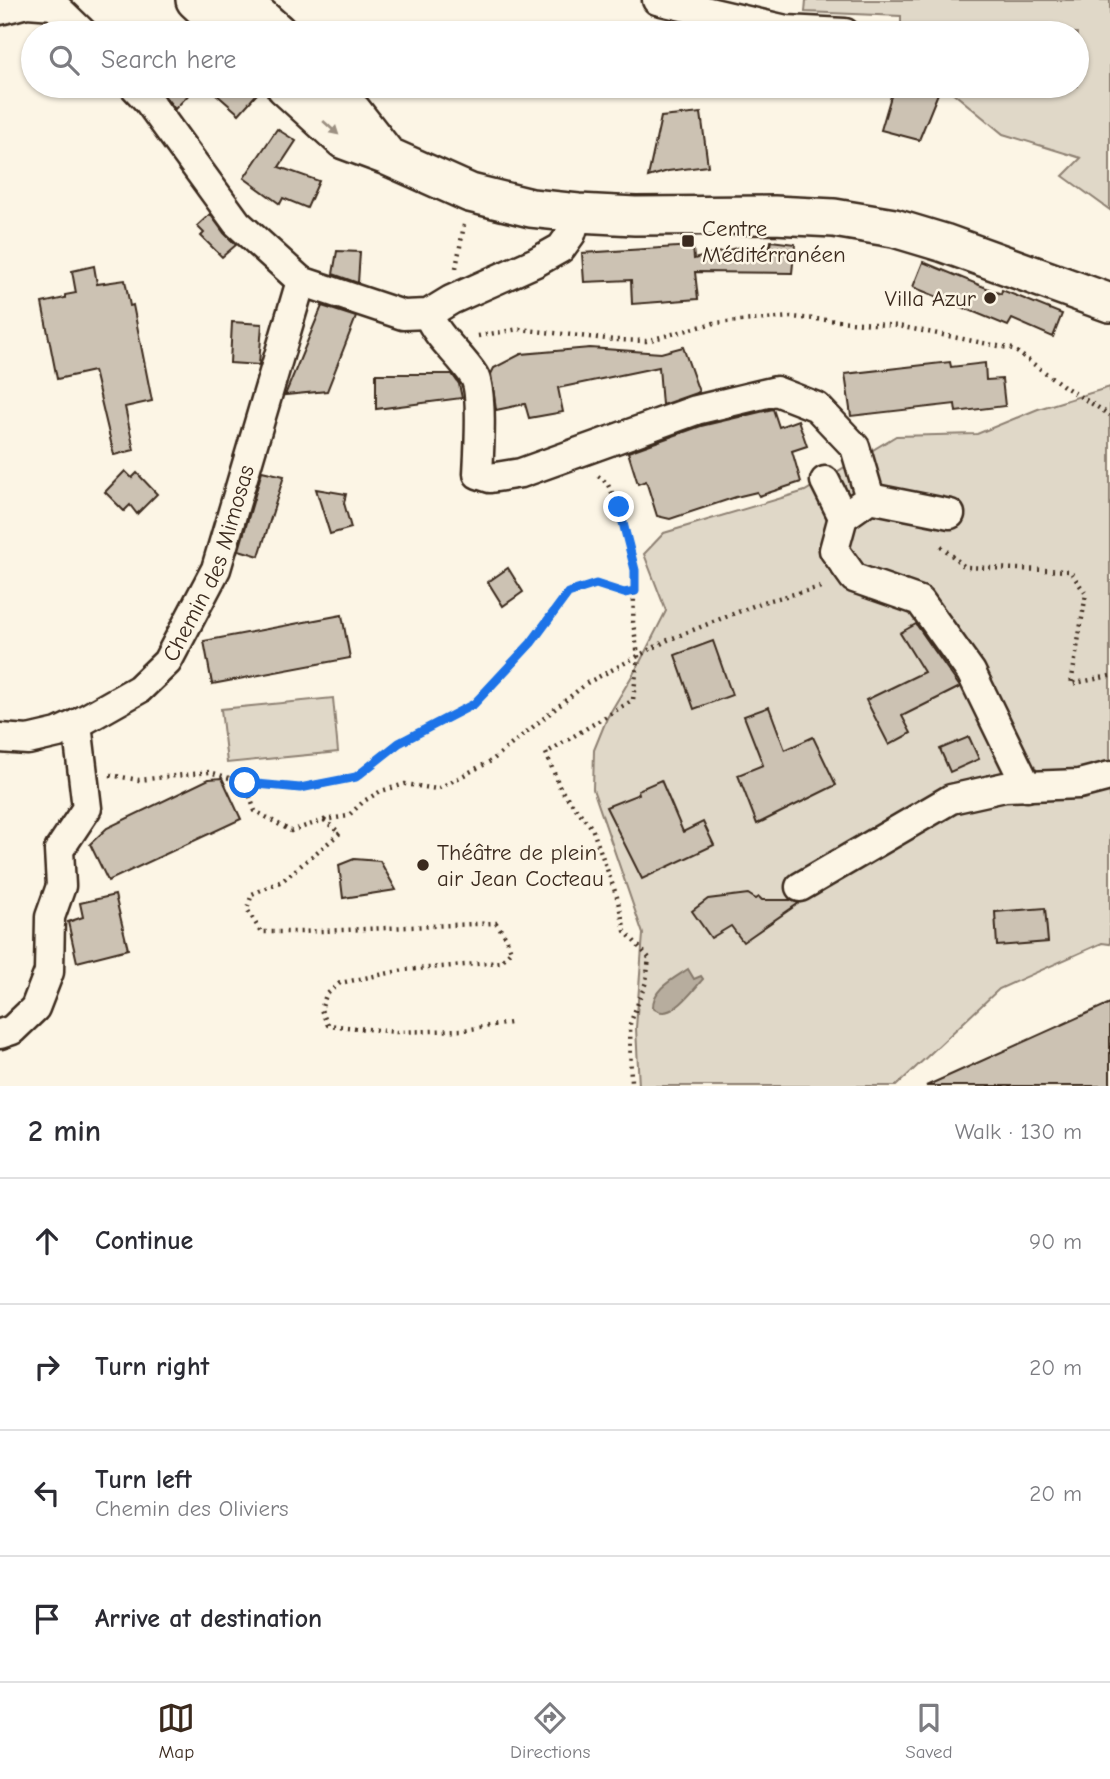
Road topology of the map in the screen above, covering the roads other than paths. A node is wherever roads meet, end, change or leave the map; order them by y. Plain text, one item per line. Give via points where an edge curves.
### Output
1 (195, 0) edge
2 (242, 0) edge
3 (657, 0) edge
4 (694, 5) edge
5 (0, 10) edge
6 (71, 21) edge
7 (217, 21) edge
8 (265, 21) edge
9 (753, 21) edge
10 (145, 98) edge
11 (298, 98) edge
12 (340, 98) edge
13 (387, 156) junction
14 (578, 213) junction
15 (301, 281) junction
16 (1110, 303) edge
17 (439, 307) junction
18 (825, 481) dead end
19 (870, 498) junction
20 (950, 514) dead end
21 (843, 517) junction
22 (77, 724) junction
23 (0, 738) edge
24 (1110, 776) edge
25 (1027, 787) junction
26 (800, 887) dead end
27 (0, 1034) edge

1 - 7 main road
2 - 8 main road
3 - 4 street
4 - 9 street
5 - 6 street via 27,3 54,5
10 - 15 street via 237,223
11 -> 13 main road via 344,140
12 - 13 main road
13 - 14 main road via 470,193 531,208
14 - 16 main road via 798,216 882,226 944,243
14 - 17 street via 561,248
15 - 17 street via 403,314
15 - 22 street, Chemin des Mimosas via 216,569 167,662 139,689
17 - 19 street via 433,328 476,378 478,474 490,478 521,473 696,411 776,391 817,407 855,447
18 - 21 street
19 - 20 street
19 - 21 street
21 - 25 street via 834,550 854,578 920,601 971,672
22 - 23 street, Chemin des Mimosas via 28,740
22 - 27 street via 87,808 59,850 61,886 50,917 49,972 35,1008 12,1030
24 - 25 street via 1079,784
25 - 26 street via 1004,787 951,799

